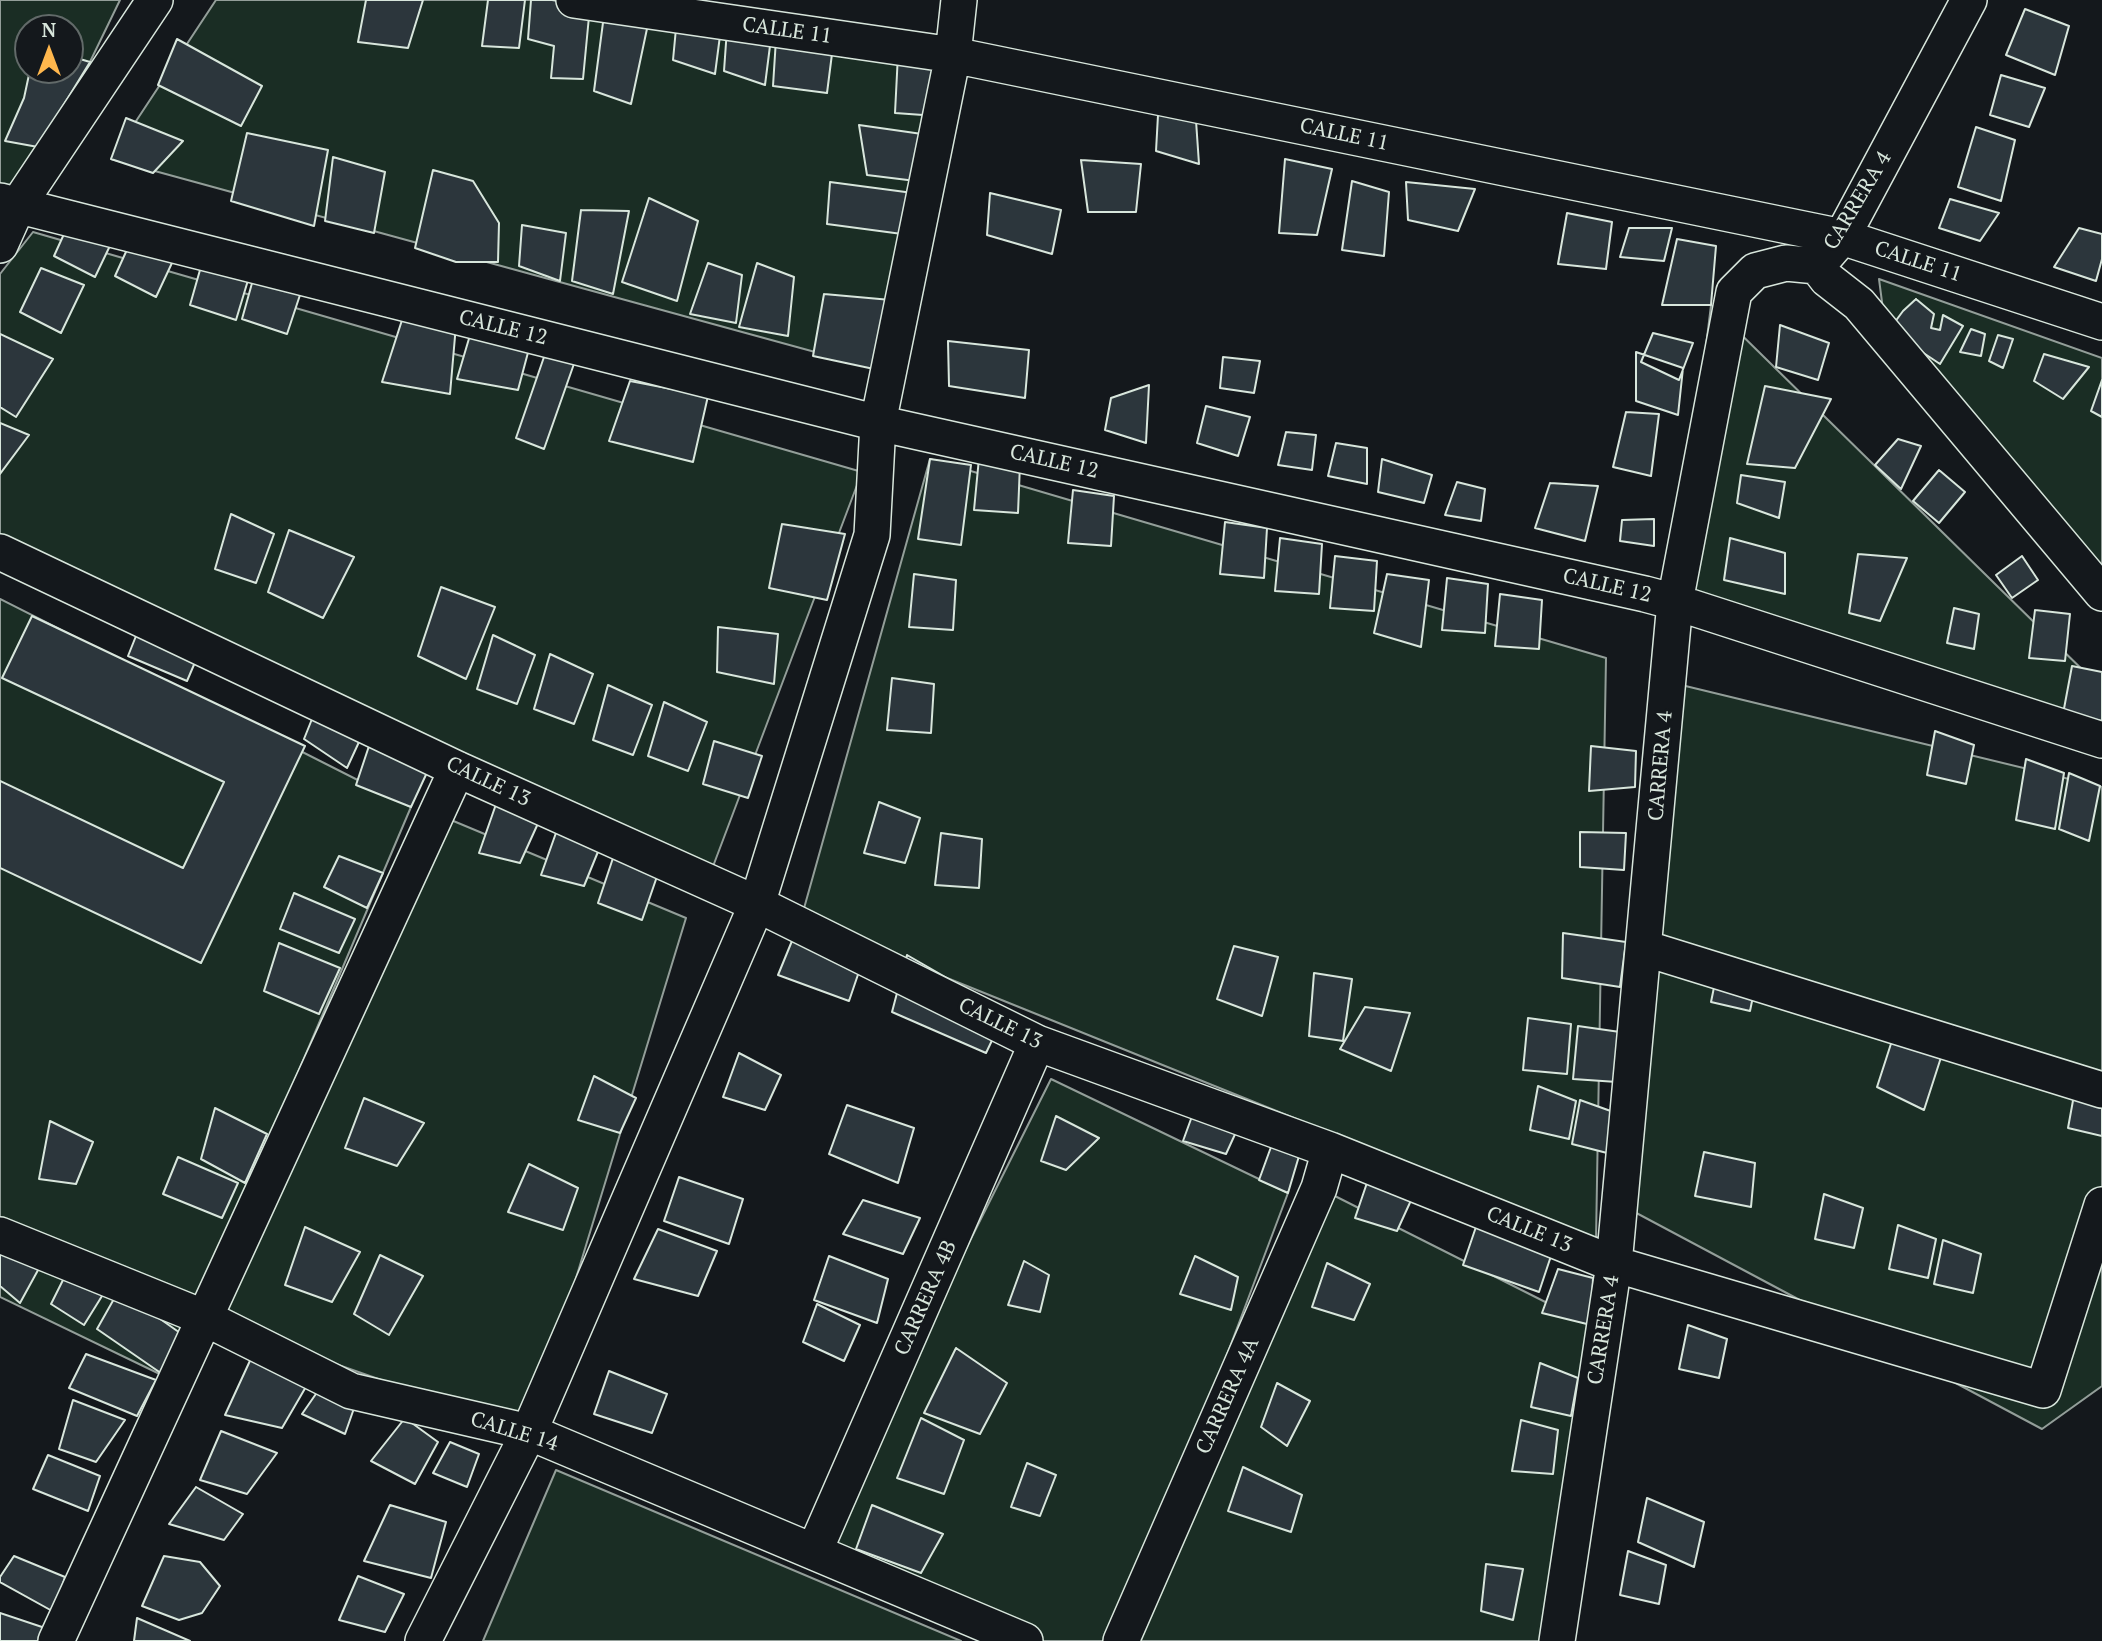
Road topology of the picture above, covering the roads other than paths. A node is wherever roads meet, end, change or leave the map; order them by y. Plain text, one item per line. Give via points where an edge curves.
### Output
1 (155, 0) edge
2 (574, 0) edge
3 (959, 0) edge
4 (1969, 0) edge
5 (953, 55) junction
6 (9, 203) edge
7 (1842, 237) junction
8 (0, 245) edge
9 (1817, 266) junction
10 (2102, 322) edge
11 (878, 423) junction
12 (0, 552) edge
13 (2102, 593) edge
14 (1675, 601) junction
15 (2102, 740) edge
16 (457, 769) junction
17 (757, 904) junction
18 (1644, 948) junction
19 (1037, 1043) junction
20 (2102, 1090) edge
21 (1330, 1150) junction
22 (2102, 1205) edge
23 (0, 1235) edge
24 (1614, 1264) junction
25 (205, 1318) junction
26 (529, 1432) junction
27 (814, 1552) junction
28 (56, 1641) edge
29 (423, 1641) edge
30 (1026, 1641) edge
31 (1121, 1641) edge
32 (1557, 1641) edge

1 - 6 street
2 - 5 street, CALLE 11
3 - 5 street
4 - 7 street, CARRERA 4
5 - 7 street, CALLE 11
5 - 11 street
6 - 8 street
6 - 11 street, CALLE 12
7 - 9 street, CARRERA 4
7 - 10 street, CALLE 11
9 - 13 street via 1859,304
9 - 14 street, CARRERA 4 via 1786,262 1755,271 1734,292
11 - 14 street, CALLE 12
11 - 17 street via 872,535
12 - 16 street, CALLE 13
14 - 15 street, CALLE 12
14 - 18 street, CARRERA 4
16 - 17 street, CALLE 13
16 - 25 street
17 - 19 street, CALLE 13
17 - 26 street
18 - 20 street
18 - 24 street, CARRERA 4
19 - 21 street, CALLE 13
19 - 27 street, CARRERA 4B
21 - 24 street, CALLE 13
21 - 31 street, CARRERA 4A via 1319,1188
22 - 24 street, CALLE 13 via 2043,1390
23 - 25 street, CALLE 14
24 - 32 street, CARRERA 4
25 - 26 street, CALLE 14 via 351,1391
25 - 28 street
26 - 27 street, CALLE 14
26 - 29 street
27 - 30 street, CALLE 14

